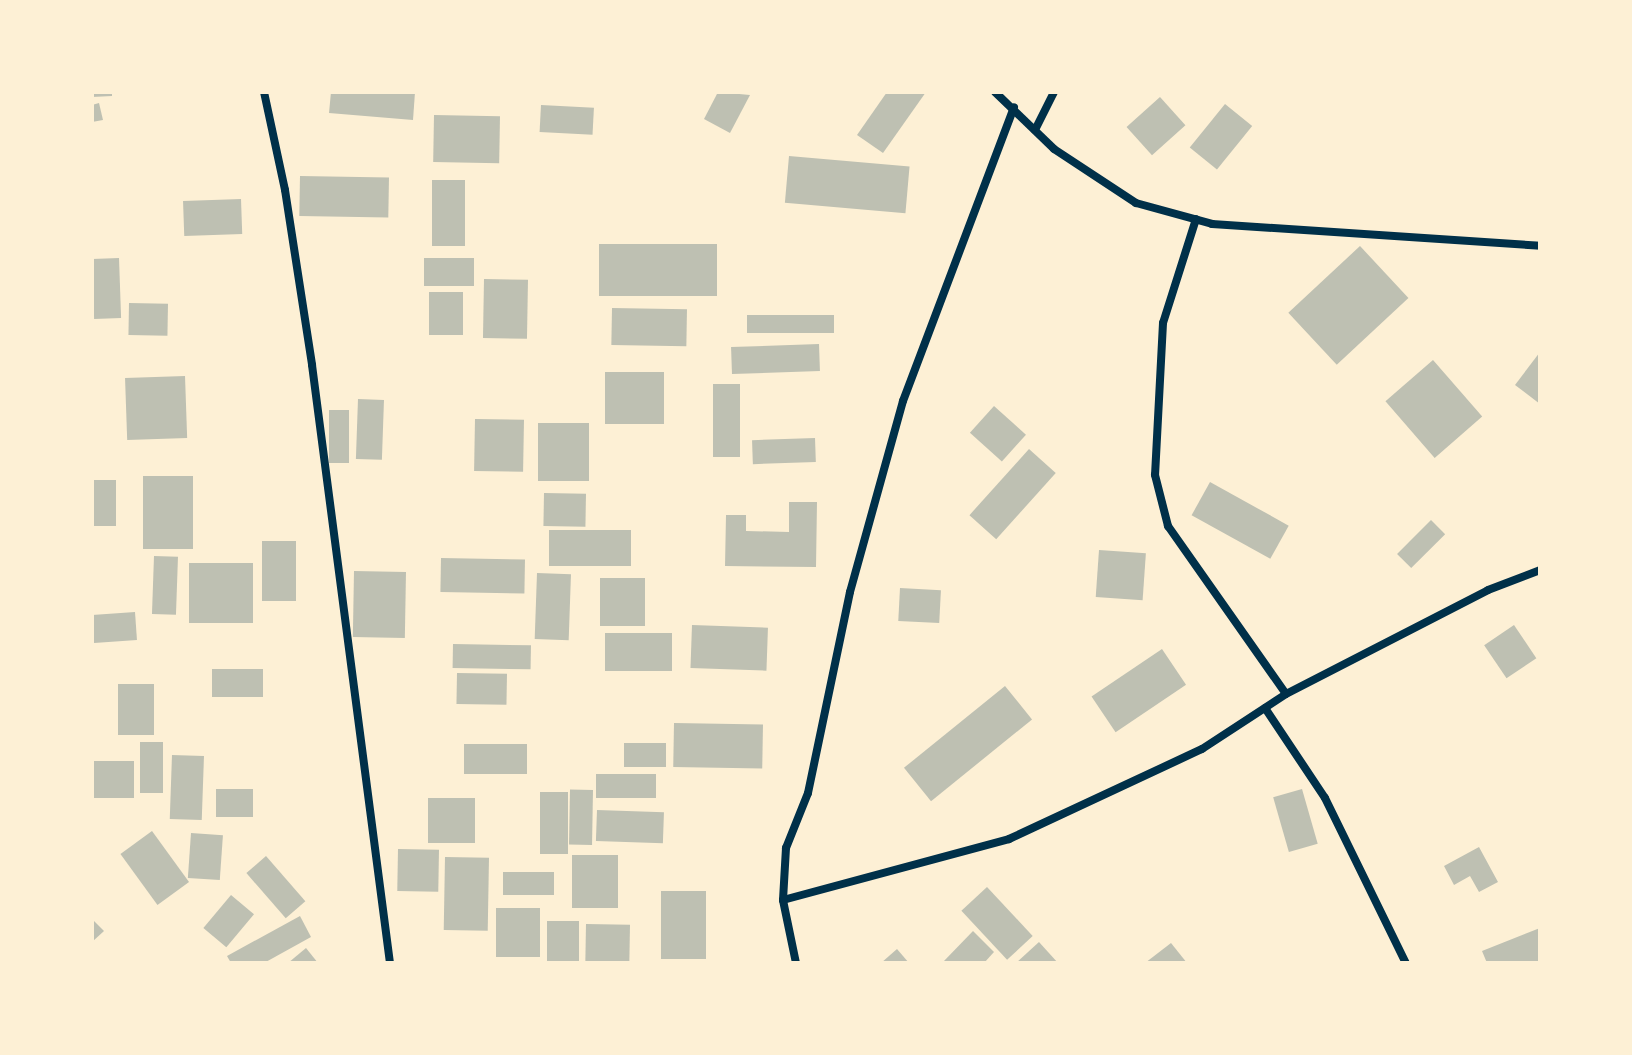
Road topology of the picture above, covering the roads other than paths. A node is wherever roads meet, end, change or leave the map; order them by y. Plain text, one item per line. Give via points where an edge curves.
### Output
1 (264, 92) edge
2 (995, 92) edge
3 (1054, 92) edge
4 (1014, 107) junction
5 (1035, 130) junction
6 (1196, 219) junction
7 (1540, 246) edge
8 (1540, 570) edge
9 (1286, 694) junction
10 (1265, 708) junction
11 (783, 900) junction
12 (390, 963) edge
13 (796, 963) edge
14 (1406, 963) edge

1 - 12 street via 312,365
2 - 4 street
3 - 5 street
4 - 5 street
4 - 11 street via 903,401 850,592 808,793 786,848
5 - 6 street via 1054,149 1136,203
6 - 7 street
6 - 9 street via 1163,323 1155,475 1168,526
8 - 9 street via 1488,590
9 - 10 street
10 - 11 street via 1202,749 1009,839
10 - 14 street via 1325,798
11 - 13 street

